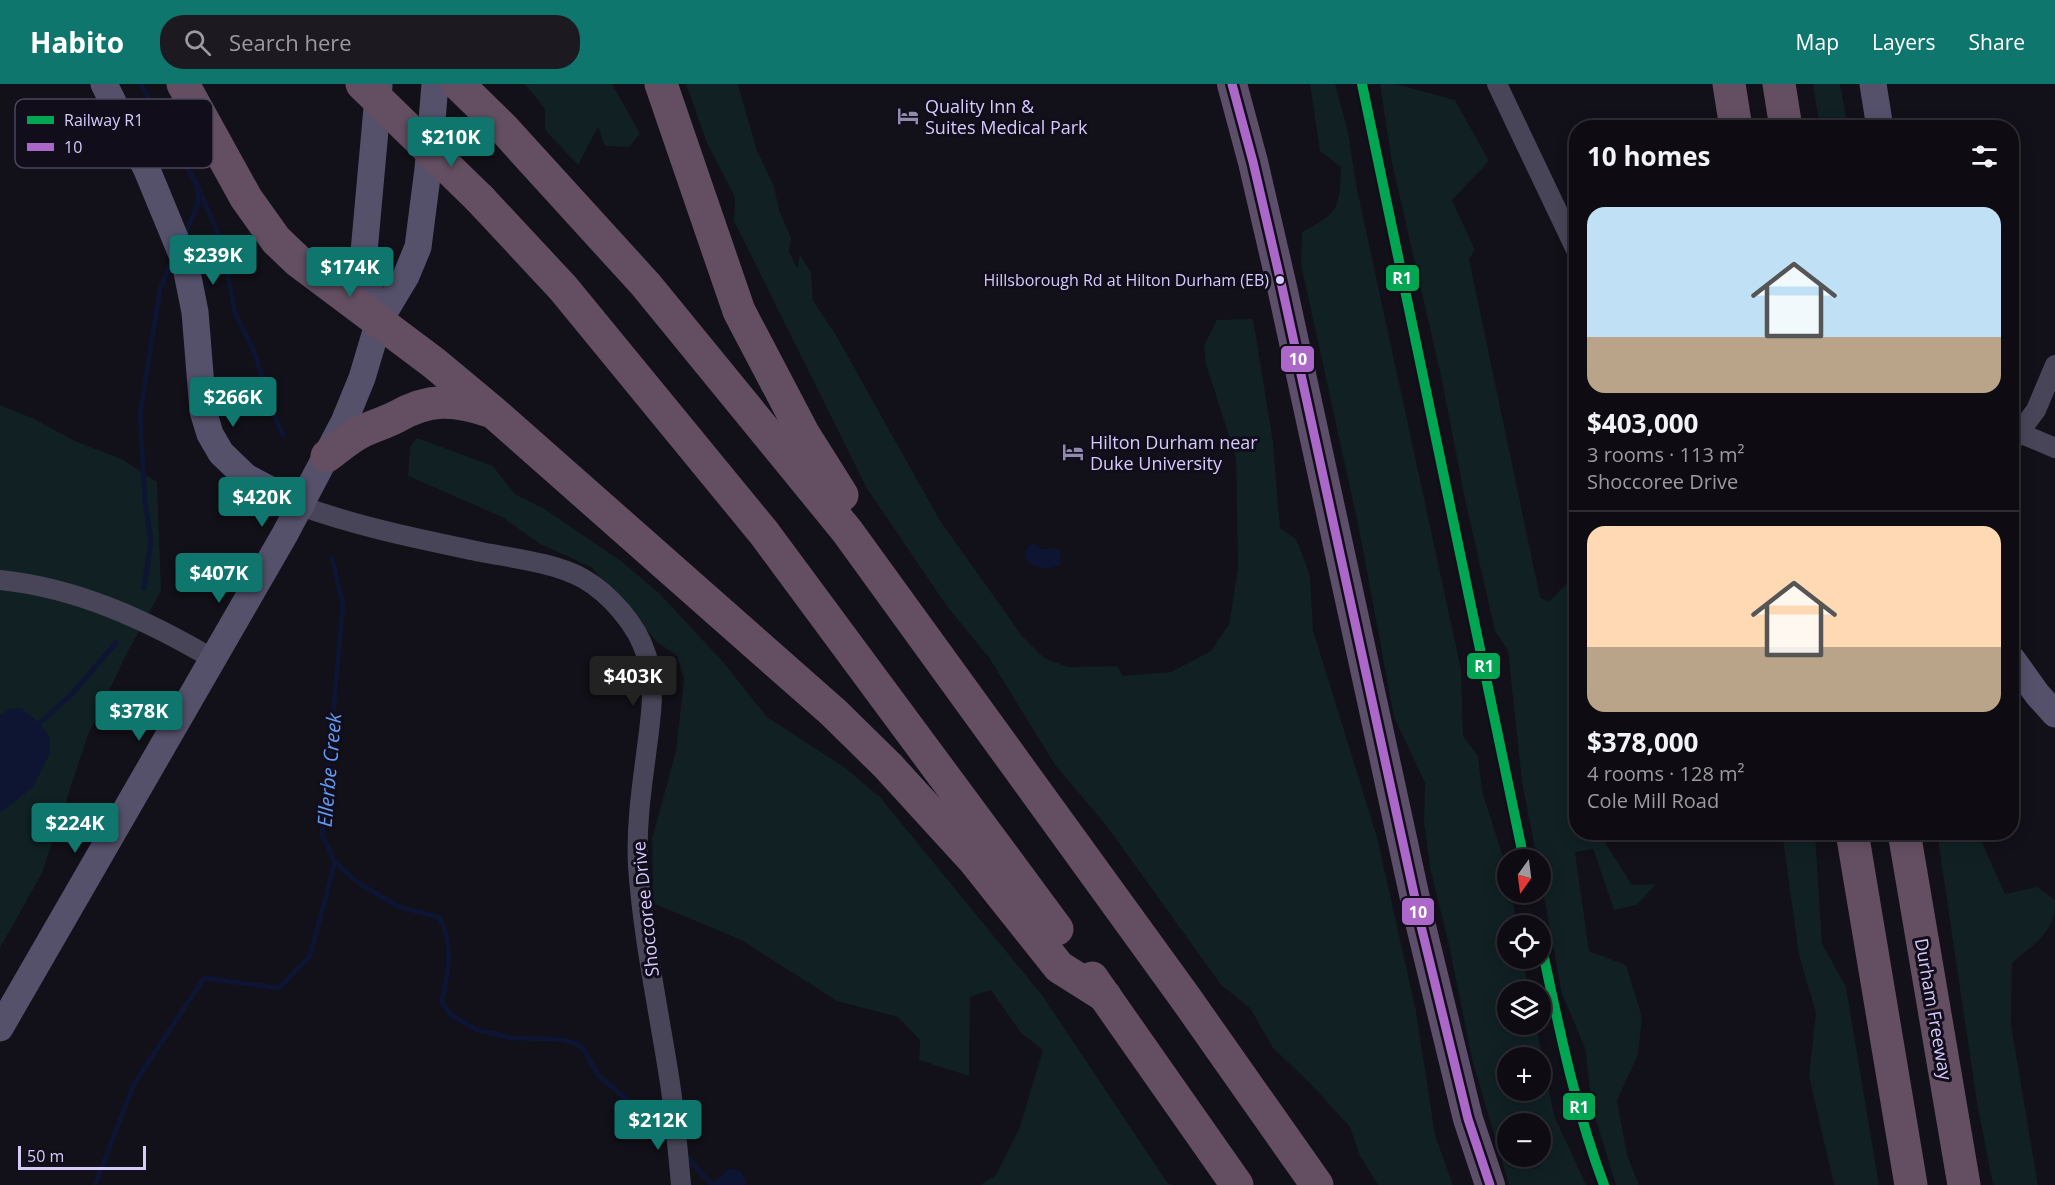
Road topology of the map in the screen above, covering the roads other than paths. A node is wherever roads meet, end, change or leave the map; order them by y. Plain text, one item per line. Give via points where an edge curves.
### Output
1 (104, 84) edge
2 (183, 84) edge
3 (362, 84) edge
4 (379, 84) edge
5 (435, 84) edge
6 (458, 84) edge
7 (661, 84) edge
8 (1232, 84) edge
9 (1497, 84) edge
10 (1729, 84) edge
11 (1779, 84) edge
12 (1873, 84) edge
13 (112, 99) edge
14 (191, 99) edge
15 (1735, 120) edge
16 (1785, 120) edge
17 (1879, 120) edge
18 (213, 139) edge
19 (146, 168) edge
20 (1569, 236) edge
21 (380, 321) junction
22 (2055, 365) edge
23 (494, 412) junction
24 (2019, 434) edge
25 (2019, 439) edge
26 (2055, 448) edge
27 (327, 456) junction
28 (301, 506) junction
29 (0, 580) edge
30 (892, 596) junction
31 (213, 659) junction
32 (2019, 669) edge
33 (2055, 714) edge
34 (1853, 840) edge
35 (1905, 840) edge
36 (1105, 996) junction
37 (0, 1028) edge
38 (680, 1179) edge
39 (1237, 1185) edge
40 (1317, 1185) edge
41 (1490, 1185) edge
42 (1911, 1185) edge
43 (1964, 1185) edge

1 - 13 street
2 - 14 highway
3 - 36 highway, bridge via 480,199 563,288 764,533
4 - 21 street via 363,263
5 - 21 street via 418,247
6 - 30 highway via 646,285 847,531
7 - 30 highway via 739,311 803,433 844,499
8 - 41 main road via 1282,287 1421,926 1468,1119
9 - 20 street
10 - 15 highway
11 - 16 highway
12 - 17 street
18 - 21 highway via 242,192 276,240 298,261
19 - 28 street via 184,262 195,312 203,411 210,434 221,453 246,477
21 - 23 highway
21 - 27 street via 353,402
22 - 24 street via 2037,410
23 - 27 highway via 457,402 425,404 362,431
23 - 36 highway via 833,712 973,859 1059,967
25 - 26 street
27 - 28 street
28 - 31 street
28 - 38 street, Shoccoree Drive via 348,522 572,574 599,591 632,627 646,653 652,685 638,868
29 - 31 street via 41,585 101,604
30 - 40 highway
31 - 37 street
32 - 33 street
34 - 42 highway
35 - 43 highway, Durham Freeway
36 - 39 highway

